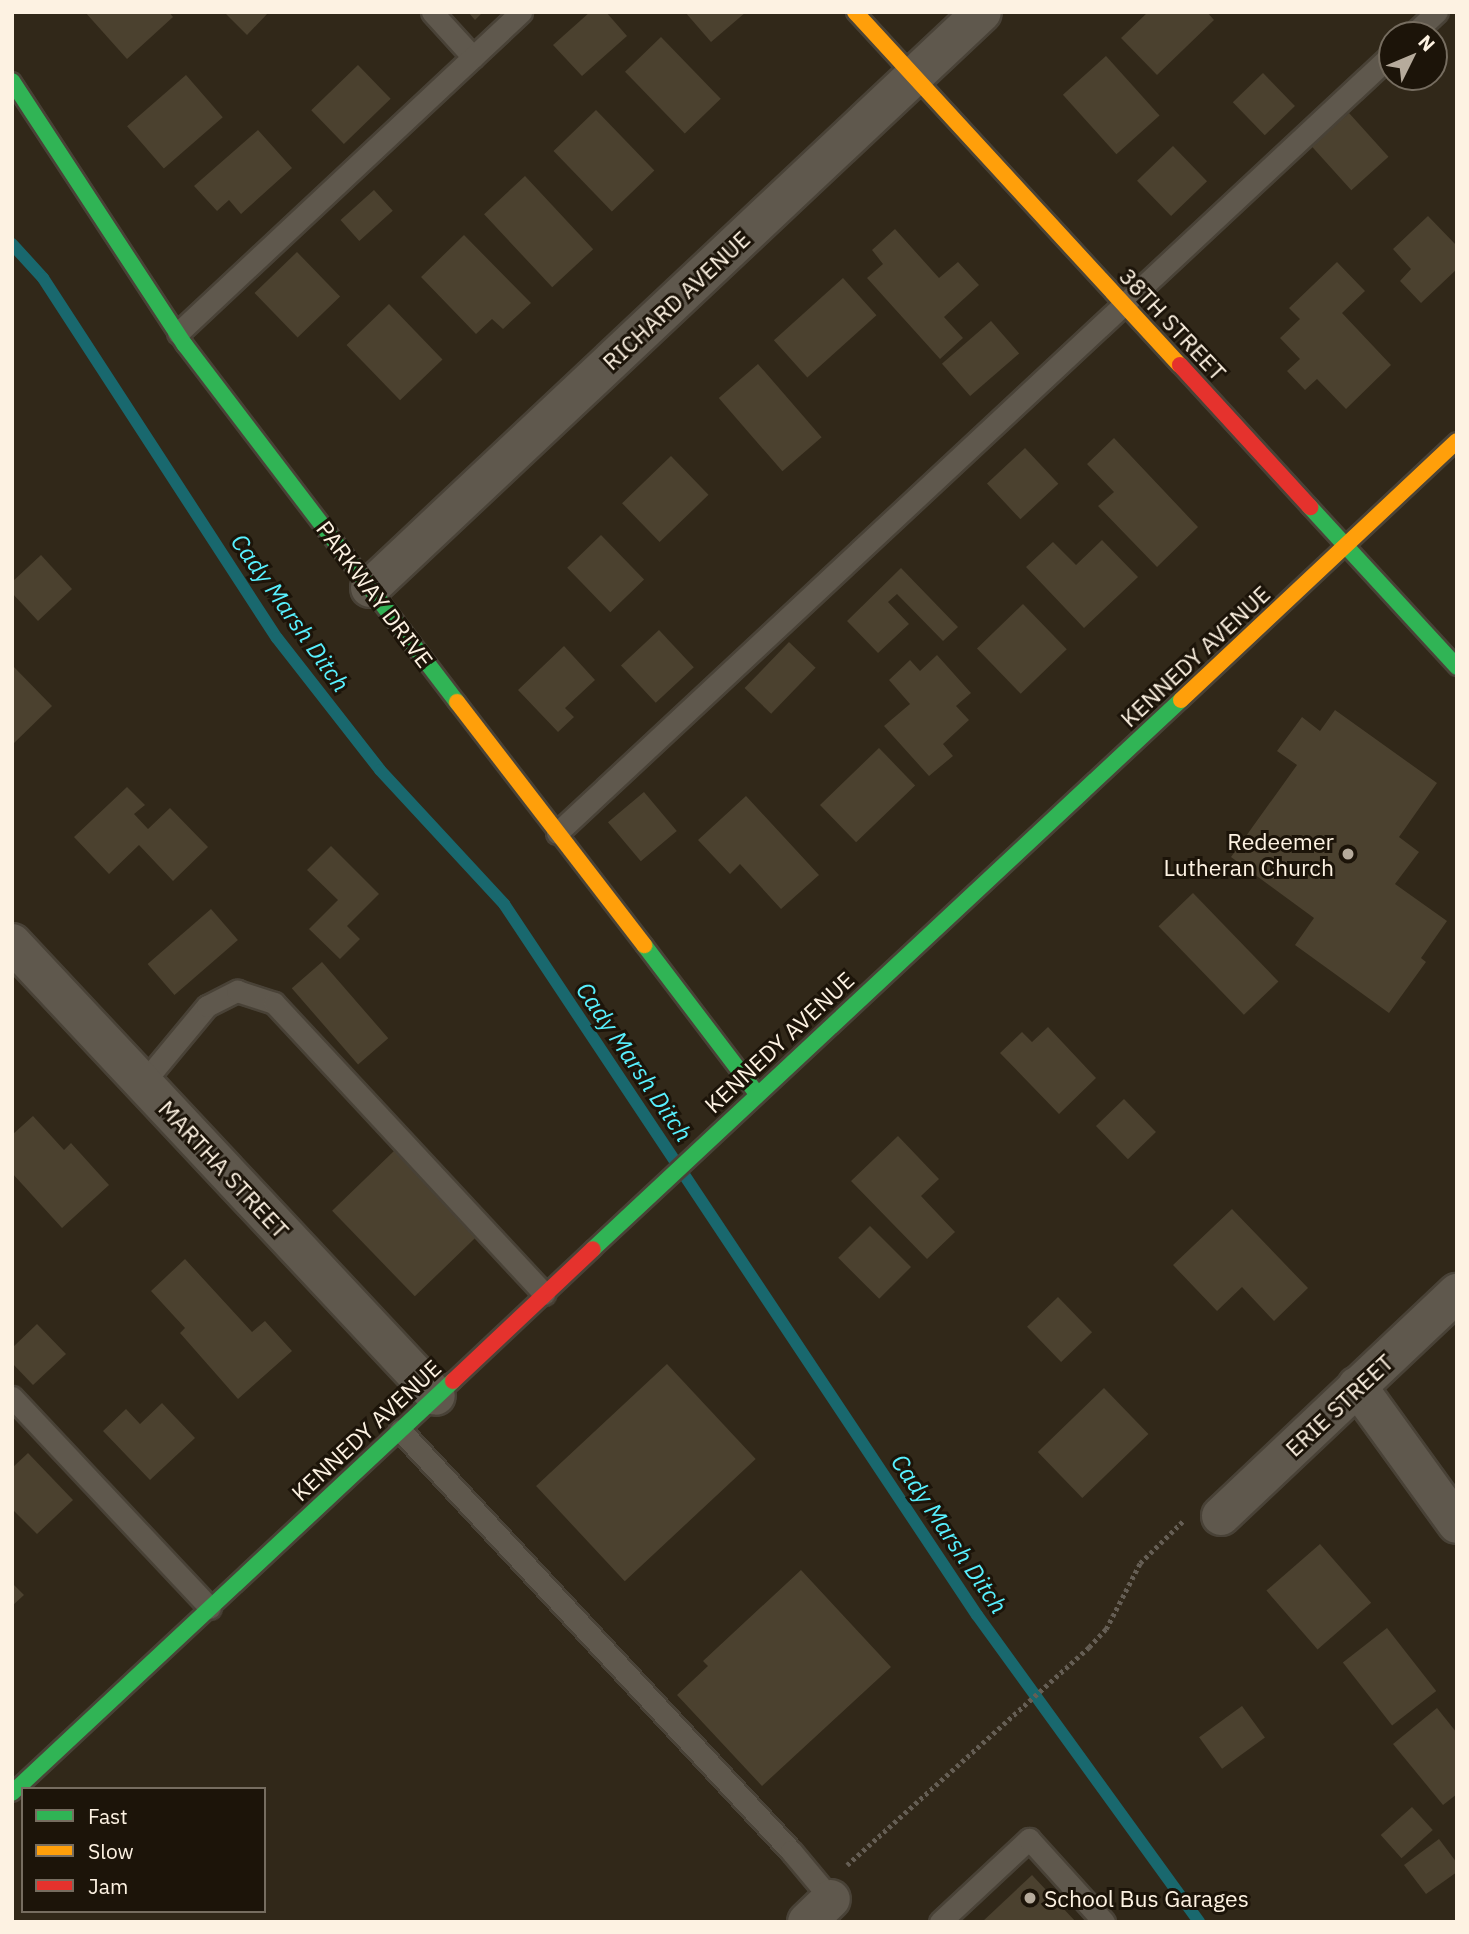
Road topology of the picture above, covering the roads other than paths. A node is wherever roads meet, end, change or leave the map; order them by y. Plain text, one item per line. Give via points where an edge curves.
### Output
1 (432, 12) edge
2 (521, 12) edge
3 (855, 12) edge
4 (982, 12) edge
5 (473, 57) junction
6 (1378, 67) edge
7 (913, 76) junction
8 (12, 82) edge
9 (1124, 304) junction
10 (178, 333) junction
11 (1457, 442) edge
12 (1346, 547) junction
13 (370, 588) junction
14 (1457, 667) edge
15 (557, 833) junction
16 (12, 943) edge
17 (143, 1083) junction
18 (757, 1094) junction
19 (1457, 1293) edge
20 (544, 1294) junction
21 (1357, 1386) junction
22 (436, 1396) junction
23 (12, 1397) edge
24 (400, 1430) junction
25 (1221, 1517) road end
26 (1457, 1524) edge
27 (210, 1608) junction
28 (12, 1793) edge
29 (830, 1899) edge
30 (940, 1922) edge
31 (1104, 1922) edge

1 - 5 lane
2 - 5 lane
3 - 7 street, 38TH STREET
4 - 7 street, RICHARD AVENUE
5 - 10 lane
6 - 9 lane
7 - 9 street, 38TH STREET
7 - 13 street, RICHARD AVENUE
8 - 10 street, PARKWAY DRIVE
9 - 12 street, 38TH STREET
9 - 15 lane
10 - 13 street, PARKWAY DRIVE
11 - 12 street, KENNEDY AVENUE
12 - 14 street, 38TH STREET
12 - 18 street, KENNEDY AVENUE
13 - 15 street, PARKWAY DRIVE
15 - 18 street, PARKWAY DRIVE
16 - 17 street, MARTHA STREET
17 - 20 lane via 207,1006 237,991 274,1003
17 - 22 street, MARTHA STREET
18 - 20 street, KENNEDY AVENUE
19 - 21 street, ERIE STREET
20 - 22 street, KENNEDY AVENUE
21 - 25 street, ERIE STREET
21 - 26 street
22 - 24 street, KENNEDY AVENUE
23 - 27 lane
24 - 27 street, KENNEDY AVENUE
24 - 29 lane via 782,1841
27 - 28 street, KENNEDY AVENUE
30 - 31 lane via 1029,1839

